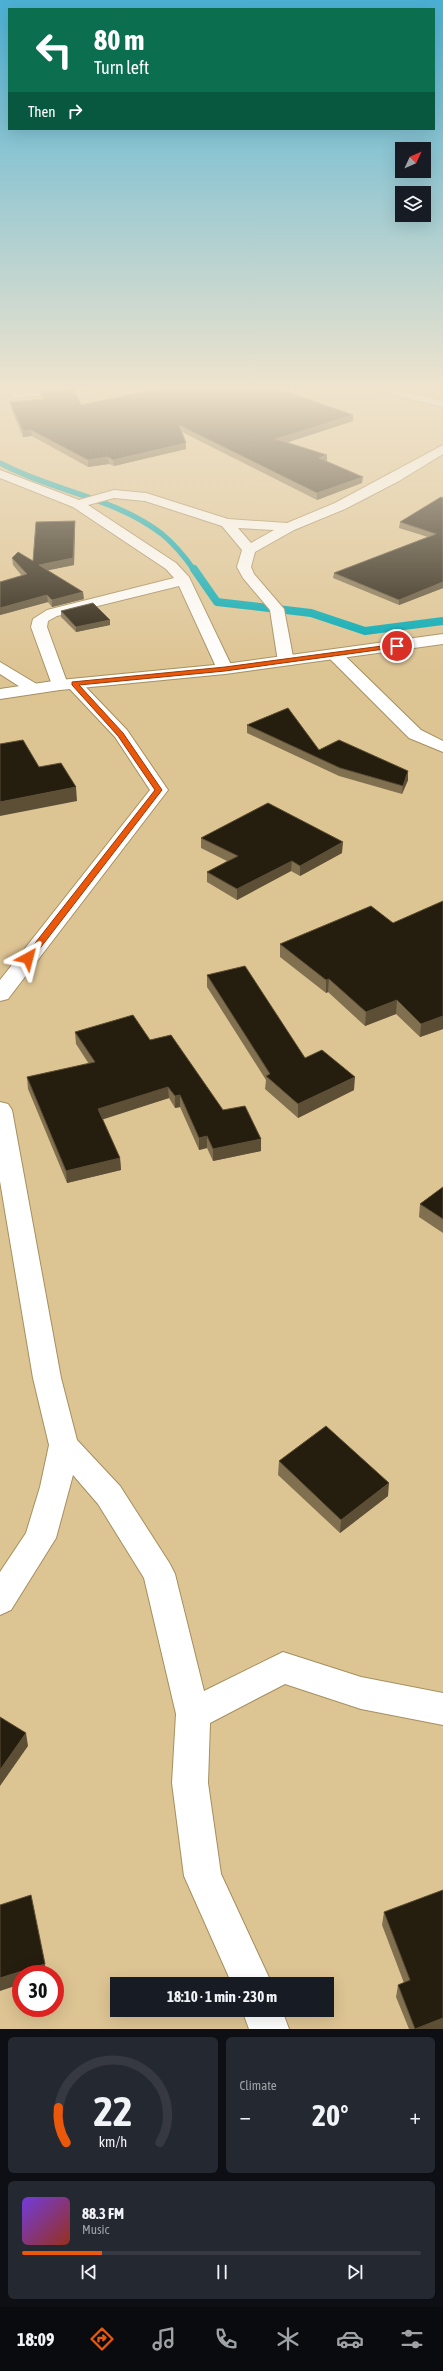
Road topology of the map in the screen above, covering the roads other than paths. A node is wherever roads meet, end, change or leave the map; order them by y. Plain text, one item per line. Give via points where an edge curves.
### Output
1 (17, 481) edge
2 (390, 481) edge
3 (78, 504) junction
4 (228, 523) junction
5 (289, 527) junction
6 (249, 550) junction
7 (184, 580) junction
8 (443, 640) edge
9 (335, 655) junction
10 (286, 662) junction
11 (0, 667) edge
12 (225, 669) junction
13 (67, 684) junction
14 (34, 689) junction
15 (0, 694) edge
16 (443, 747) edge
17 (0, 994) edge
18 (0, 1110) edge
19 (64, 1446) junction
20 (0, 1600) edge
21 (443, 1709) edge
22 (193, 1714) junction
23 (249, 1977) edge
24 (265, 2017) edge
25 (269, 2029) edge

1 - 3 street
2 - 5 street via 340,506
3 - 4 street via 114,494 146,497
3 - 7 street via 171,566
4 - 5 street
4 - 6 street
5 - 6 street
6 - 10 street via 244,567 277,609
7 - 12 street
7 - 13 street via 52,613 41,619 39,627
8 - 9 street
9 - 10 street
9 - 16 street via 415,734
10 - 12 street
11 - 14 street
12 - 13 street
13 - 14 street
13 - 17 street via 121,734 159,790
14 - 15 street
18 - 19 street via 47,1378
19 - 20 street via 40,1538
19 - 22 street via 109,1495 159,1574
21 - 22 street via 362,1693 282,1668
22 - 23 street via 190,1783 203,1876
24 - 25 street

